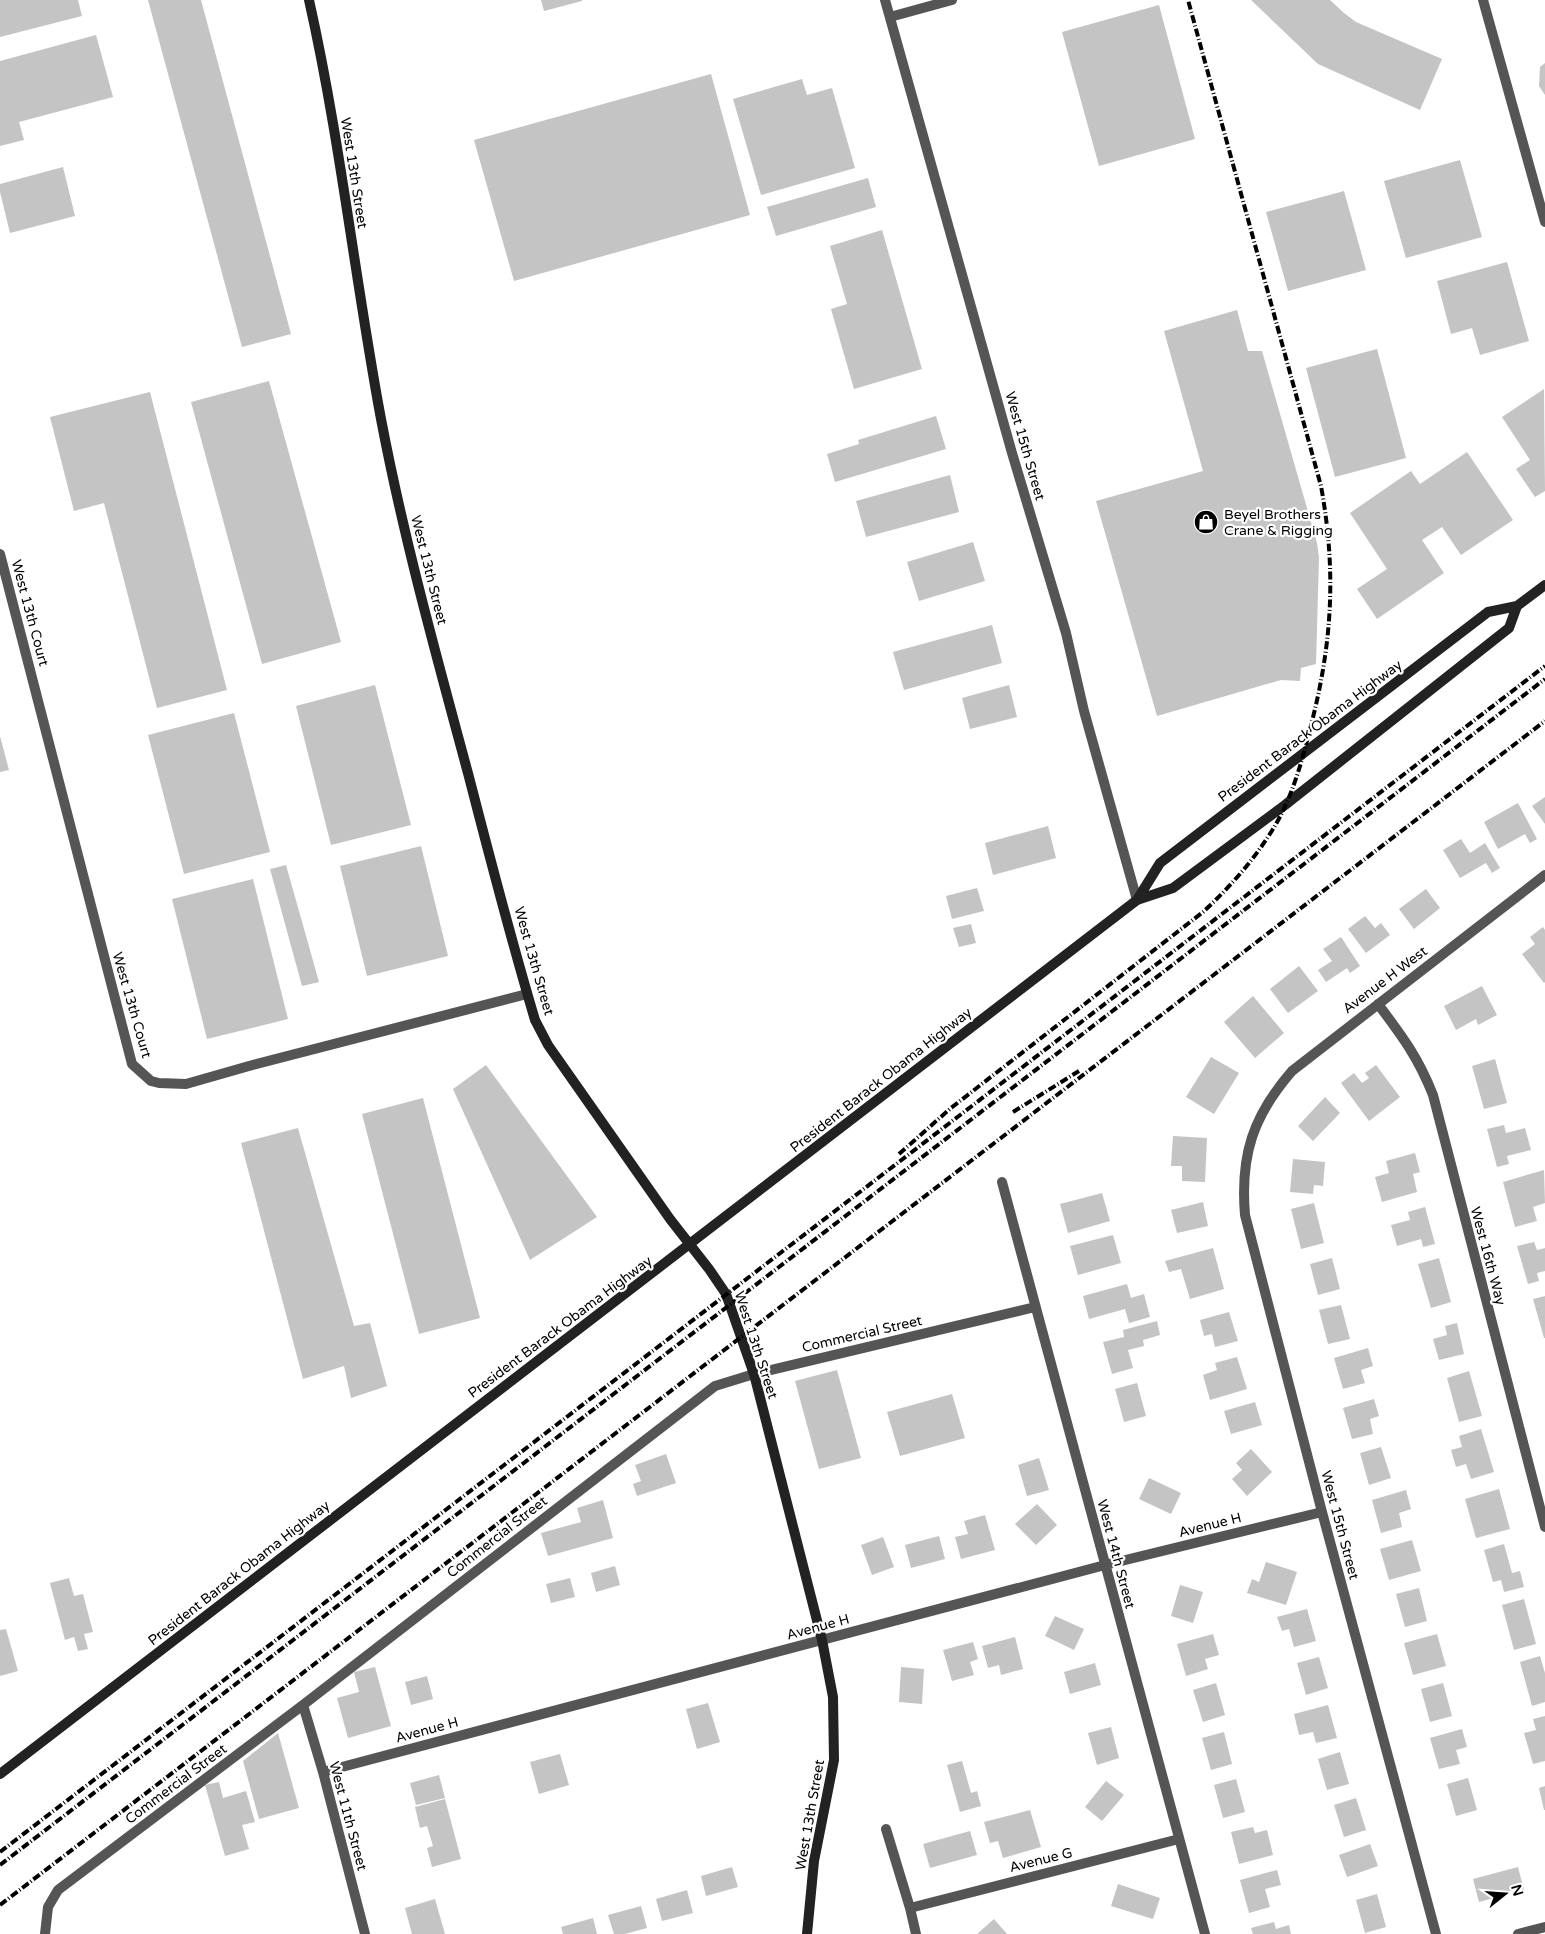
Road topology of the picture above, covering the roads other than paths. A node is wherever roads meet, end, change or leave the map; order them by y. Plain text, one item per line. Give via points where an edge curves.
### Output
1 (309, 0) edge
2 (885, 0) edge
3 (952, 0) edge
4 (1483, 0) edge
5 (890, 17) junction
6 (1545, 222) edge
7 (0, 554) edge
8 (1545, 585) edge
9 (1517, 606) junction
10 (1545, 875) edge
11 (1136, 900) junction
12 (527, 994) junction
13 (1378, 1004) junction
14 (1257, 1121) joint
15 (1002, 1182) dead end
16 (689, 1246) junction
17 (1035, 1307) junction
18 (754, 1374) junction
19 (1322, 1512) junction
20 (1545, 1527) edge
21 (1105, 1565) junction
22 (822, 1640) junction
23 (303, 1705) junction
24 (323, 1772) junction
25 (0, 1774) edge
26 (886, 1829) dead end
27 (1179, 1838) junction
28 (910, 1908) junction
29 (1545, 1927) edge
30 (45, 1934) edge
31 (365, 1934) edge
32 (807, 1934) edge
33 (916, 1934) edge
34 (1205, 1934) edge
35 (1436, 1934) edge
36 (1518, 1934) edge

1 - 12 main road, West 13th Street via 337,145 382,422 409,549
2 - 5 street, West 15th Street
3 - 5 street
4 - 6 street
5 - 11 street, West 15th Street via 1066,633
7 - 12 street, West 13th Court via 132,1064 142,1074 159,1083 186,1084
8 - 9 main road, President Barack Obama Highway
9 - 11 main road, President Barack Obama Highway via 1488,612 1160,863
9 - 11 main road, President Barack Obama Highway via 1508,628 1285,805 1173,888
10 - 13 street, Avenue H West
11 - 16 main road, President Barack Obama Highway
12 - 16 main road, West 13th Street via 535,1020 548,1045
13 - 14 street, Avenue H West via 1292,1071 1275,1090
13 - 20 street, West 16th Way via 1410,1046 1432,1095
14 - 19 street, West 15th Street via 1245,1163 1245,1215
15 - 17 street, West 14th Street
16 - 18 main road, West 13th Street via 726,1294
16 - 25 main road, President Barack Obama Highway
17 - 18 street, Commercial Street
17 - 21 street, West 14th Street
18 - 22 main road, West 13th Street
18 - 23 street, Commercial Street via 716,1386
19 - 21 street, Avenue H
19 - 35 street, West 15th Street
21 - 22 street, Avenue H
21 - 27 street, West 14th Street
22 - 24 street, Avenue H
22 - 32 main road, West 13th Street via 833,1697 834,1760 814,1862
23 - 24 street, West 11th Street
23 - 30 street, Commercial Street via 58,1890 48,1907
24 - 31 street, West 11th Street
26 - 28 street
27 - 28 street, Avenue G
27 - 34 street, West 14th Street
28 - 33 street
29 - 36 street

